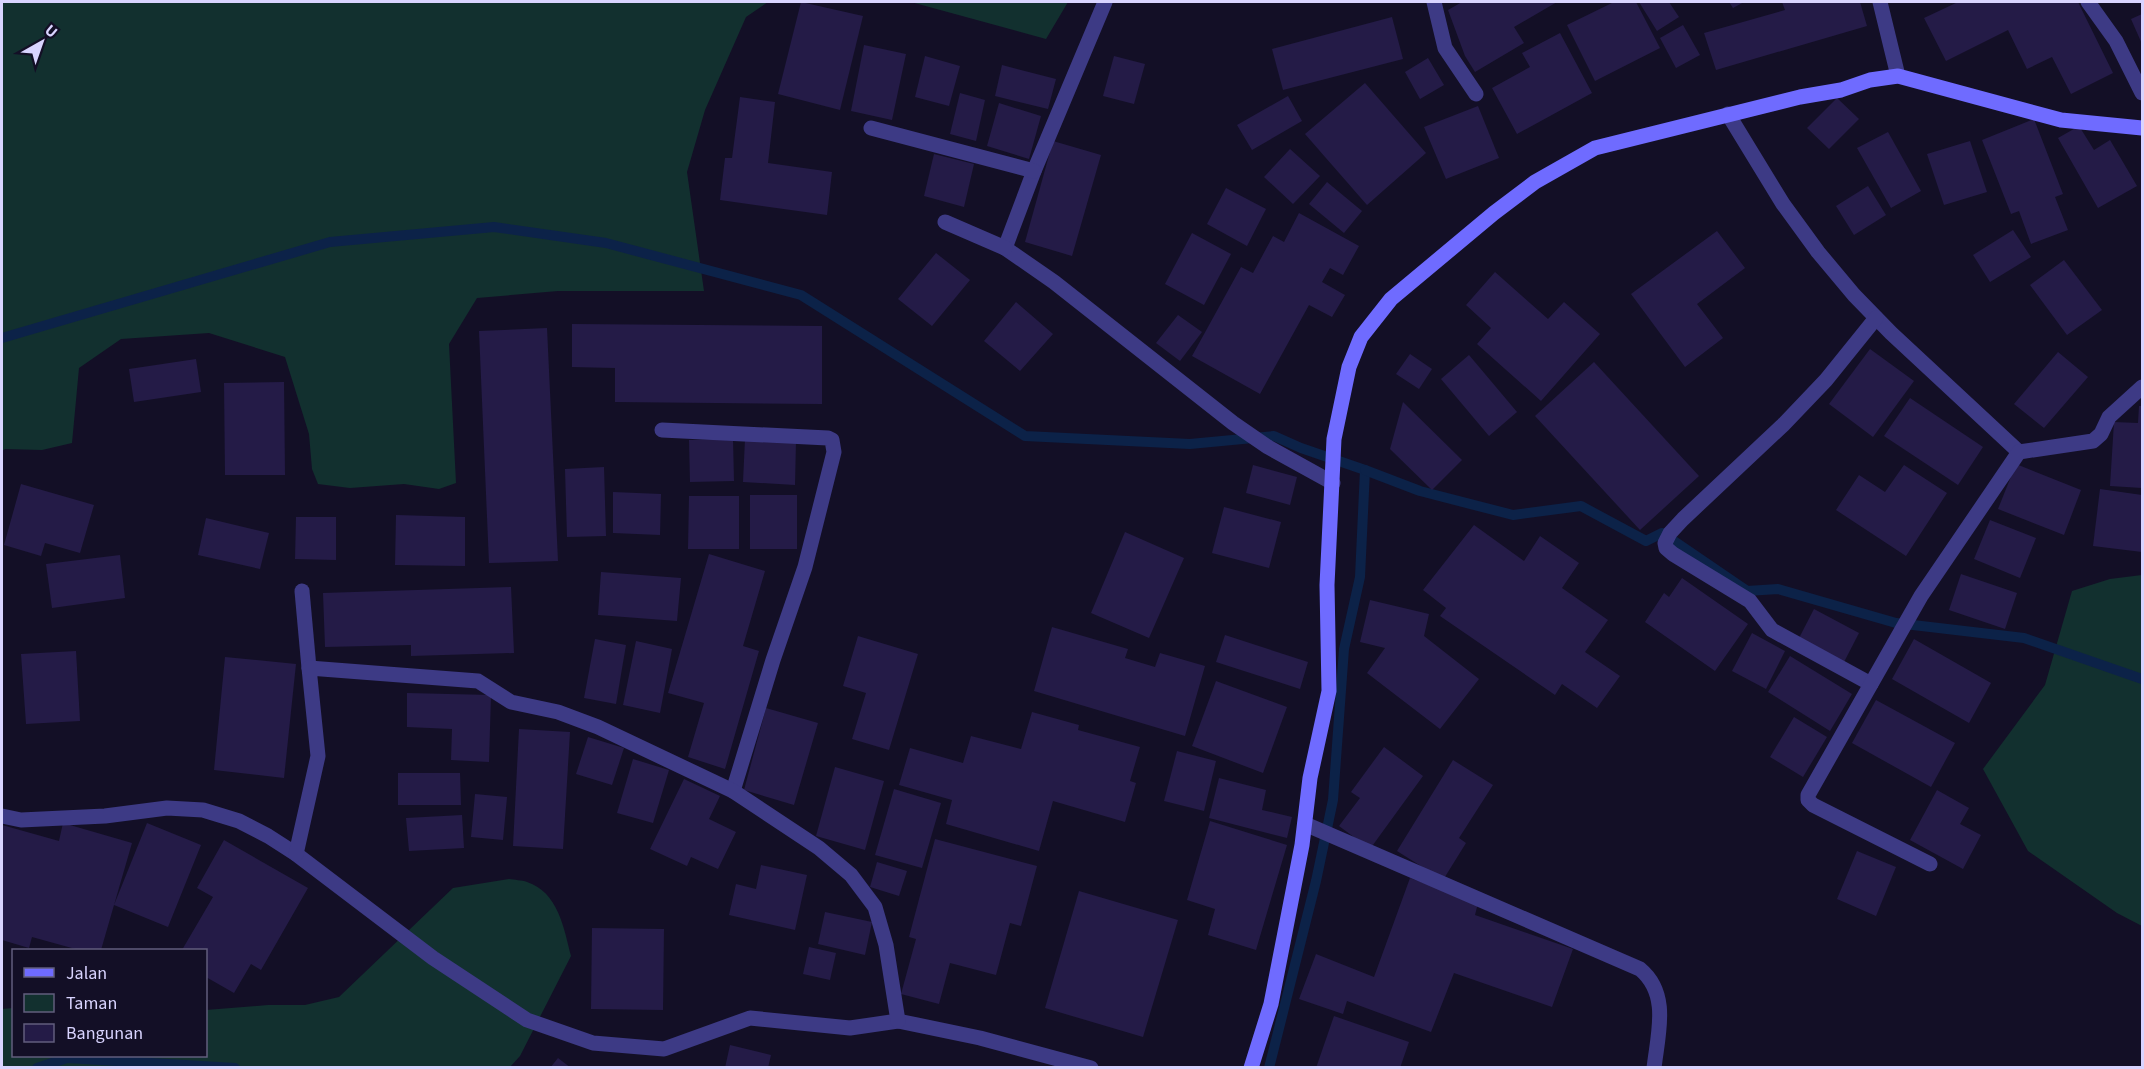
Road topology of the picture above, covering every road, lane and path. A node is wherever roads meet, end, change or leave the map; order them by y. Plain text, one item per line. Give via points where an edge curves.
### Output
1 (1105, 2) edge
2 (1434, 2) edge
3 (1880, 2) edge
4 (2088, 2) edge
5 (1898, 76) junction
6 (2142, 93) edge
7 (1476, 94) dead end
8 (1728, 114) junction
9 (871, 128) dead end
10 (2142, 128) edge
11 (1034, 171) junction
12 (945, 222) dead end
13 (1005, 248) junction
14 (1876, 318) junction
15 (2142, 387) edge
16 (662, 430) dead end
17 (2019, 452) junction
18 (1333, 477) junction
19 (303, 591) dead end
20 (309, 668) junction
21 (1871, 684) junction
22 (733, 791) junction
23 (2, 816) edge
24 (1312, 827) junction
25 (296, 854) junction
26 (1929, 864) dead end
27 (898, 1021) junction
28 (1056, 1063) edge
29 (1091, 1068) edge
30 (1251, 1068) edge
31 (1654, 1068) edge

1 - 11 street
2 - 7 street via 1445,48
3 - 5 street
4 - 6 street via 2116,41
5 - 8 street
5 - 10 street via 2061,120
8 - 14 street via 1783,204 1818,252
8 - 18 street via 1595,148 1535,182 1391,299 1361,337 1349,367 1334,439
9 - 11 street
11 - 13 street
12 - 13 street
13 - 18 street via 1233,423 1268,447
14 - 17 street
14 - 21 street via 1805,403 1668,537 1666,548 1750,601 1772,630
15 - 17 street via 2109,417 2101,435 2093,441
16 - 22 street via 828,438 833,445 805,567
17 - 21 street via 1920,596
18 - 24 street via 1327,585 1329,691 1310,778
19 - 20 street
20 - 22 street via 477,681 511,702 558,712 598,727
20 - 25 street via 318,756
21 - 26 street via 1808,800
22 - 27 street via 819,848 851,875 874,907 886,945
23 - 25 street via 21,820 167,808 203,810 239,820
24 - 30 street via 1271,1004
24 - 31 street via 1640,969 1660,1001
25 - 27 street via 433,958 527,1020 593,1043 664,1049 750,1018 850,1028
27 - 28 street via 980,1038
28 - 29 street

